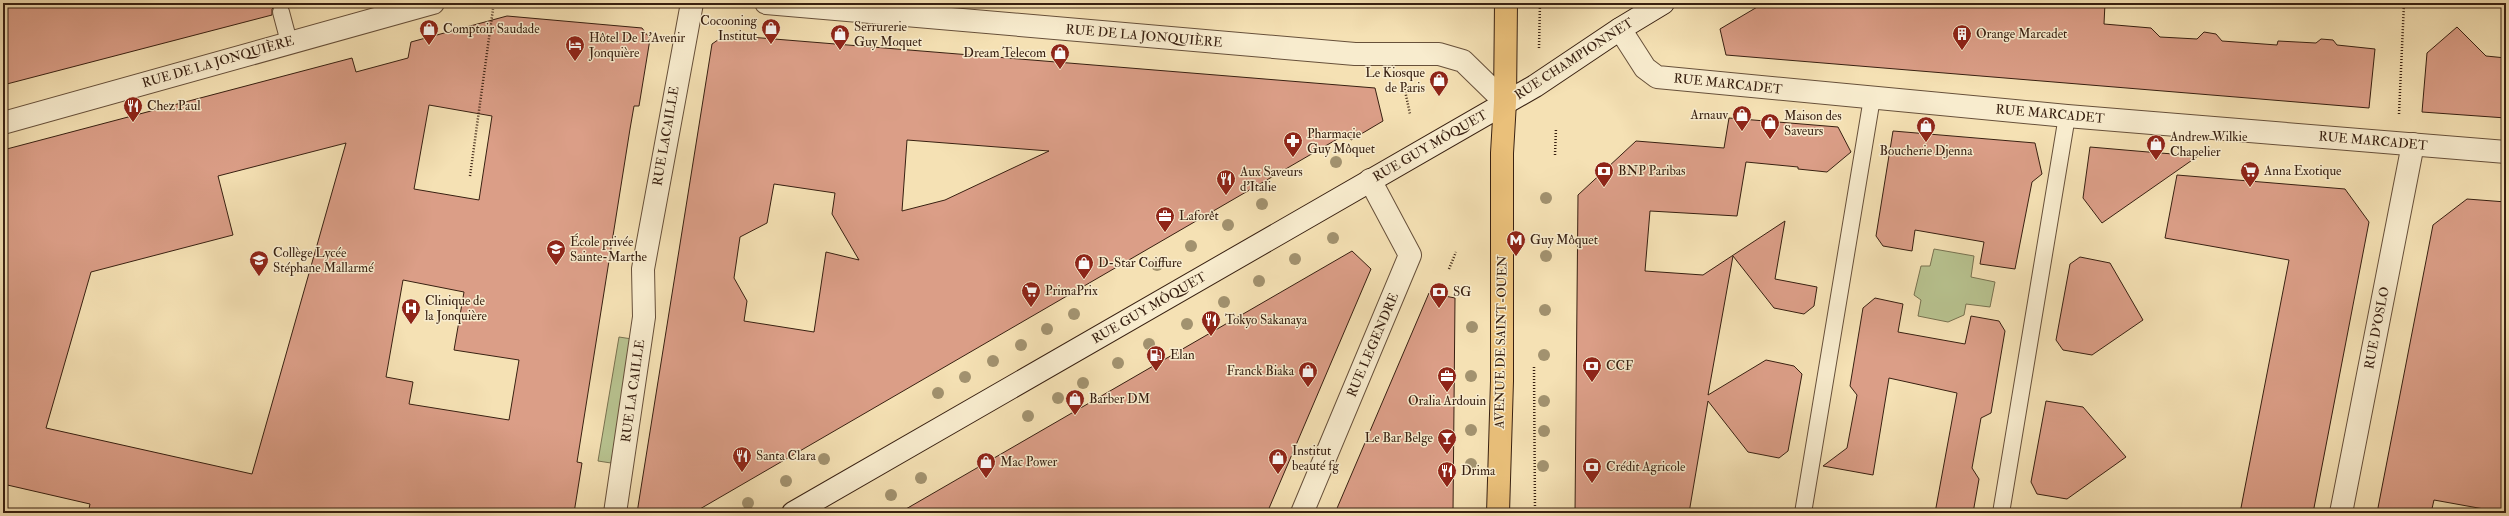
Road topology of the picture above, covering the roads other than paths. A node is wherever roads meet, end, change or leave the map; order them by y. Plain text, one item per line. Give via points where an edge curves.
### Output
1 (433, 3) edge
2 (692, 3) edge
3 (766, 3) edge
4 (1506, 3) edge
5 (1662, 3) edge
6 (281, 12) dead end
7 (1620, 28) junction
8 (289, 42) junction
9 (1872, 98) junction
10 (1505, 102) junction
11 (2067, 116) junction
12 (3, 123) edge
13 (2414, 144) junction
14 (2506, 152) edge
15 (1370, 180) junction
16 (643, 269) joint
17 (616, 513) edge
18 (793, 513) edge
19 (1302, 513) edge
20 (1498, 513) edge
21 (1802, 513) edge
22 (2001, 513) edge
23 (2341, 513) edge

1 - 8 street, RUE DE LA JONQUIÈRE
2 - 16 street, RUE LACAILLE
3 - 10 street, RUE DE LA JONQUIÈRE via 1355,54 1439,54 1463,61
4 - 10 main road, AVENUE DE SAINT-OUEN
5 - 7 street, RUE CHAMPIONNET
6 - 8 lane
7 - 9 street, RUE MARCADET via 1645,68 1657,77
7 - 10 street, RUE CHAMPIONNET via 1535,86
8 - 12 street, RUE DE LA JONQUIÈRE
9 - 11 street, RUE MARCADET
9 - 21 lane
10 - 15 street, RUE GUY MÔQUET
10 - 20 main road, AVENUE DE SAINT-OUEN via 1502,153 1502,381
11 - 13 street, RUE MARCADET
11 - 22 lane
13 - 14 street, RUE MARCADET
13 - 23 street, RUE D'OSLO
15 - 18 street, RUE GUY MÔQUET
15 - 19 street, RUE LEGENDRE via 1410,256
16 - 17 street, RUE LA CAILLE via 644,317

